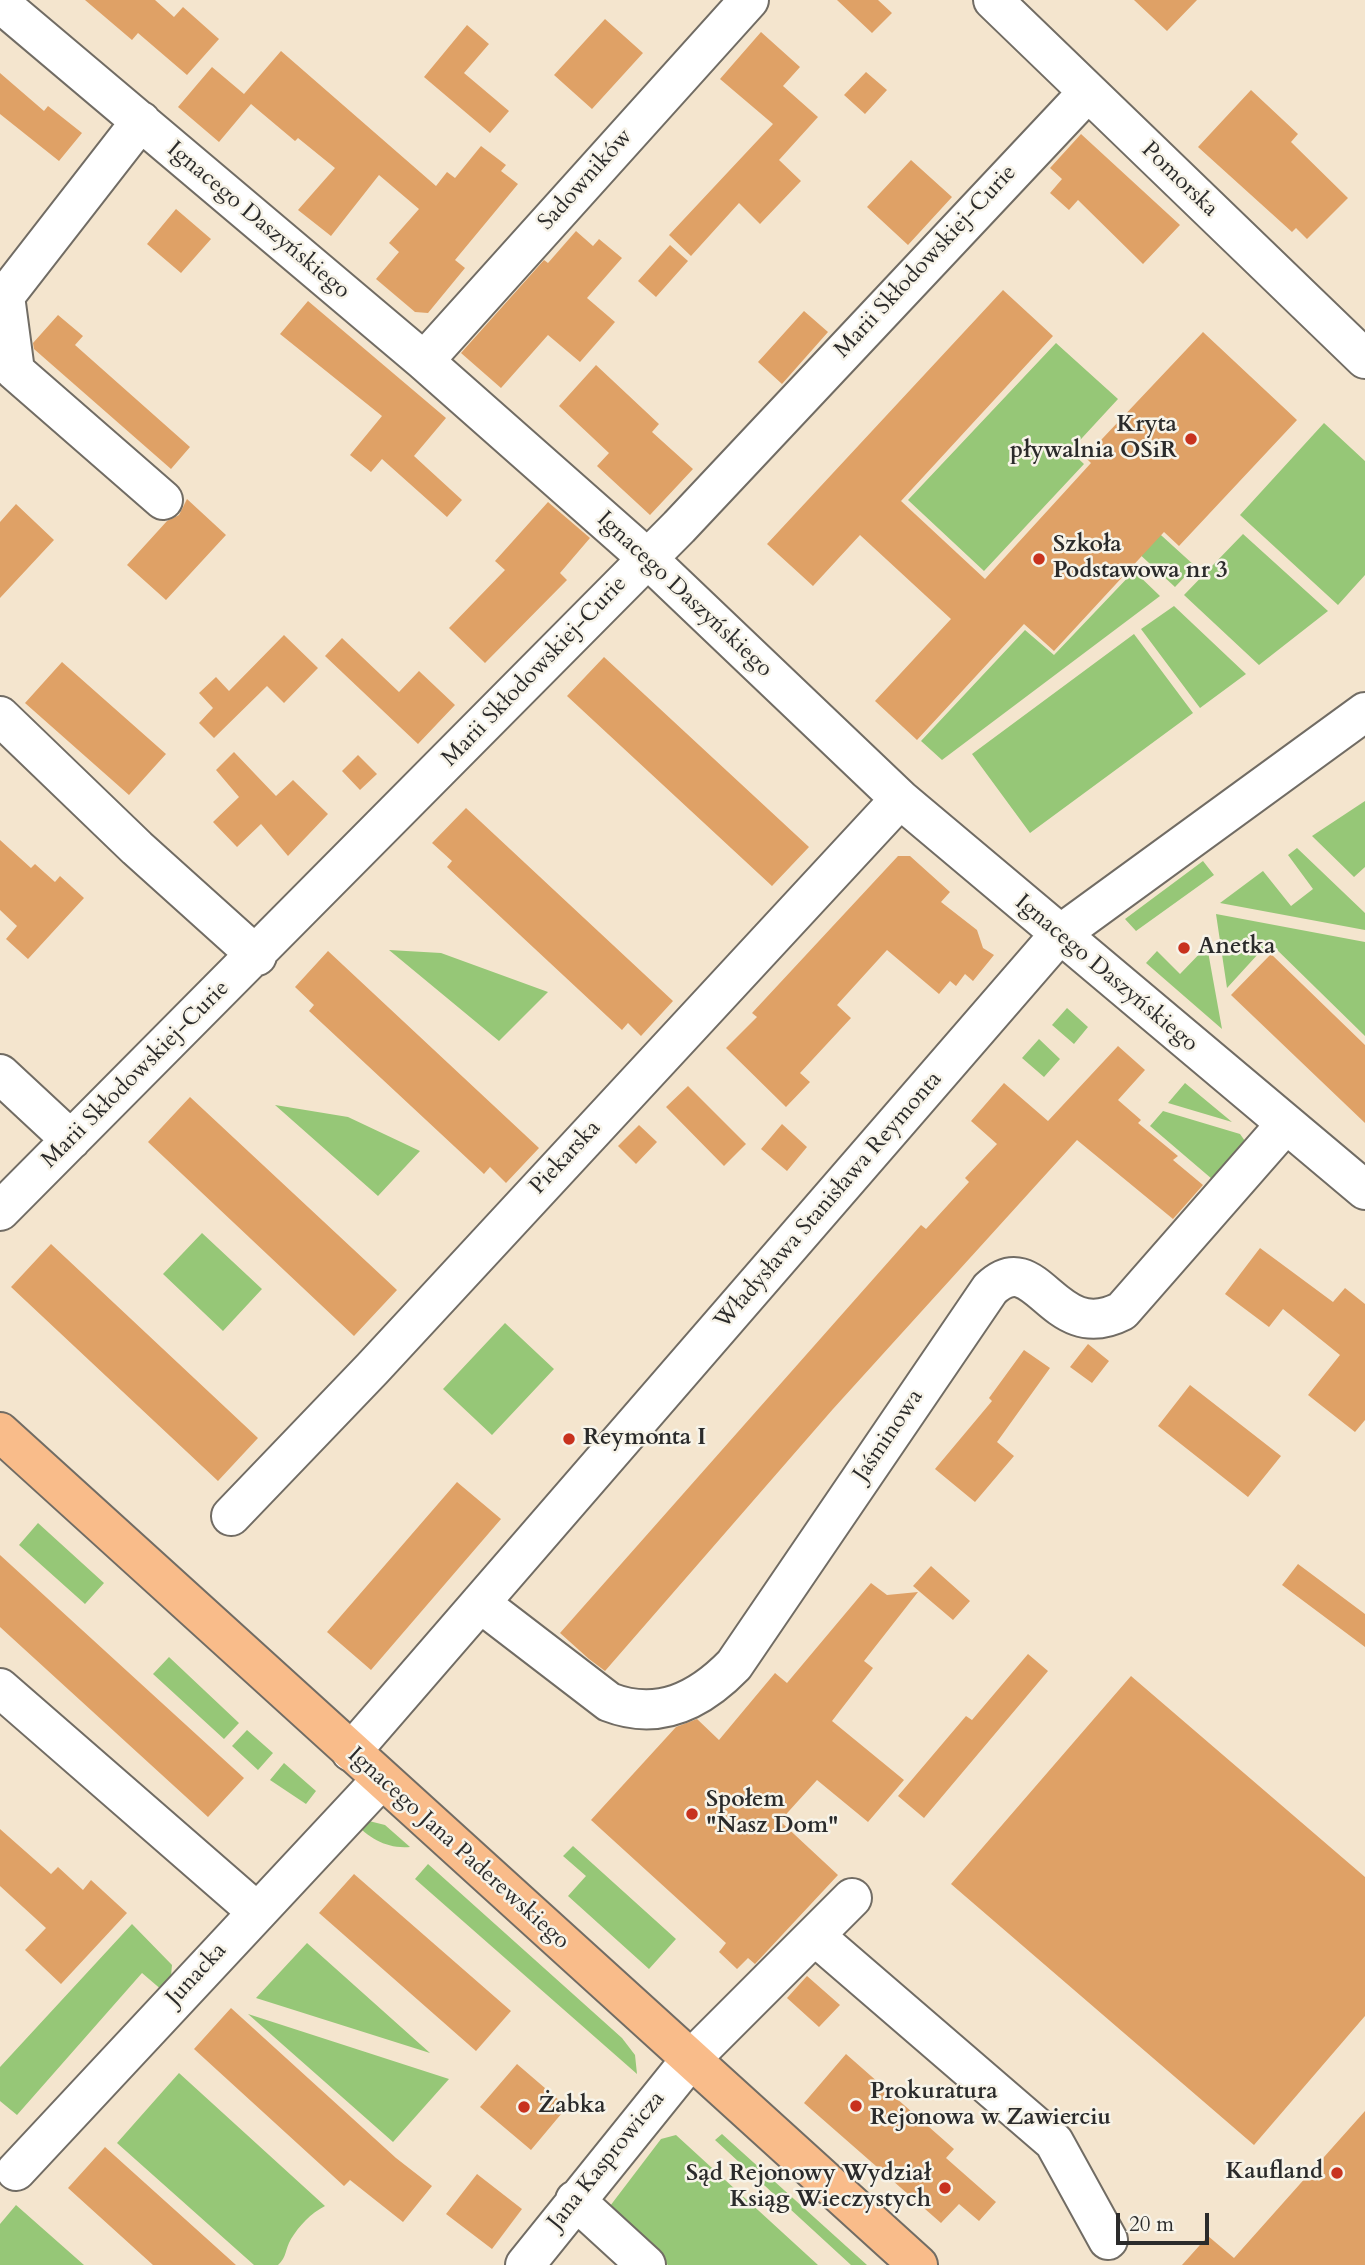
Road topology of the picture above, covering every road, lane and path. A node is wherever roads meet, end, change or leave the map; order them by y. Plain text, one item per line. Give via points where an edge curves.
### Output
1 (749, 0) edge
2 (993, 0) edge
3 (0, 3) edge
4 (1088, 92) junction
5 (141, 121) junction
6 (2, 296) edge
7 (1365, 359) edge
8 (424, 361) junction
9 (163, 500) dead end
10 (647, 558) junction
11 (1365, 712) edge
12 (0, 716) edge
13 (900, 799) junction
14 (1059, 935) junction
15 (257, 956) junction
16 (0, 1074) edge
17 (1285, 1125) junction
18 (71, 1140) junction
19 (1365, 1190) edge
20 (0, 1211) edge
21 (0, 1432) edge
22 (231, 1516) dead end
23 (480, 1603) junction
24 (0, 1688) edge
25 (351, 1752) junction
26 (381, 1780) junction
27 (852, 1898) dead end
28 (256, 1911) junction
29 (815, 1936) junction
30 (691, 2059) junction
31 (16, 2171) dead end
32 (575, 2200) junction
33 (1108, 2240) dead end
34 (525, 2265) edge
35 (646, 2265) edge
36 (918, 2265) edge

1 - 8 street, Sadowników
2 - 4 street, Pomorska
3 - 5 street, Ignacego Daszyńskiego
4 - 7 street, Pomorska
4 - 10 street, Marii Skłodowskiej-Curie
5 - 6 street
5 - 8 street, Ignacego Daszyńskiego
6 - 9 street via 15,371
8 - 10 street, Ignacego Daszyńskiego
10 - 13 street, Ignacego Daszyńskiego
10 - 15 street, Marii Skłodowskiej-Curie
11 - 14 street, Władysława Stanisława Reymonta
12 - 15 street via 136,848
13 - 14 street, Ignacego Daszyńskiego
13 - 22 street, Piekarska
14 - 17 street, Ignacego Daszyńskiego
14 - 23 street, Władysława Stanisława Reymonta
15 - 18 street, Marii Skłodowskiej-Curie
16 - 18 street
17 - 19 street, Ignacego Daszyńskiego
17 - 23 street, Jaśminowa via 1122,1311 1095,1321 1080,1318 1014,1275 1003,1277 990,1289 734,1665 715,1684 676,1704 630,1710 610,1702
18 - 20 street, Marii Skłodowskiej-Curie
21 - 25 main road, Ignacego Jana Paderewskiego
23 - 25 street, Władysława Stanisława Reymonta
24 - 28 street
25 - 26 main road, Ignacego Jana Paderewskiego
26 - 28 street, Junacka
26 - 30 main road, Ignacego Jana Paderewskiego
27 - 29 street, Jana Kasprowicza
28 - 31 street, Junacka
29 - 30 street, Jana Kasprowicza
29 - 33 street via 1054,2141
30 - 32 street, Jana Kasprowicza
30 - 36 main road, Ignacego Jana Paderewskiego
32 - 34 street, Jana Kasprowicza
32 - 35 street

